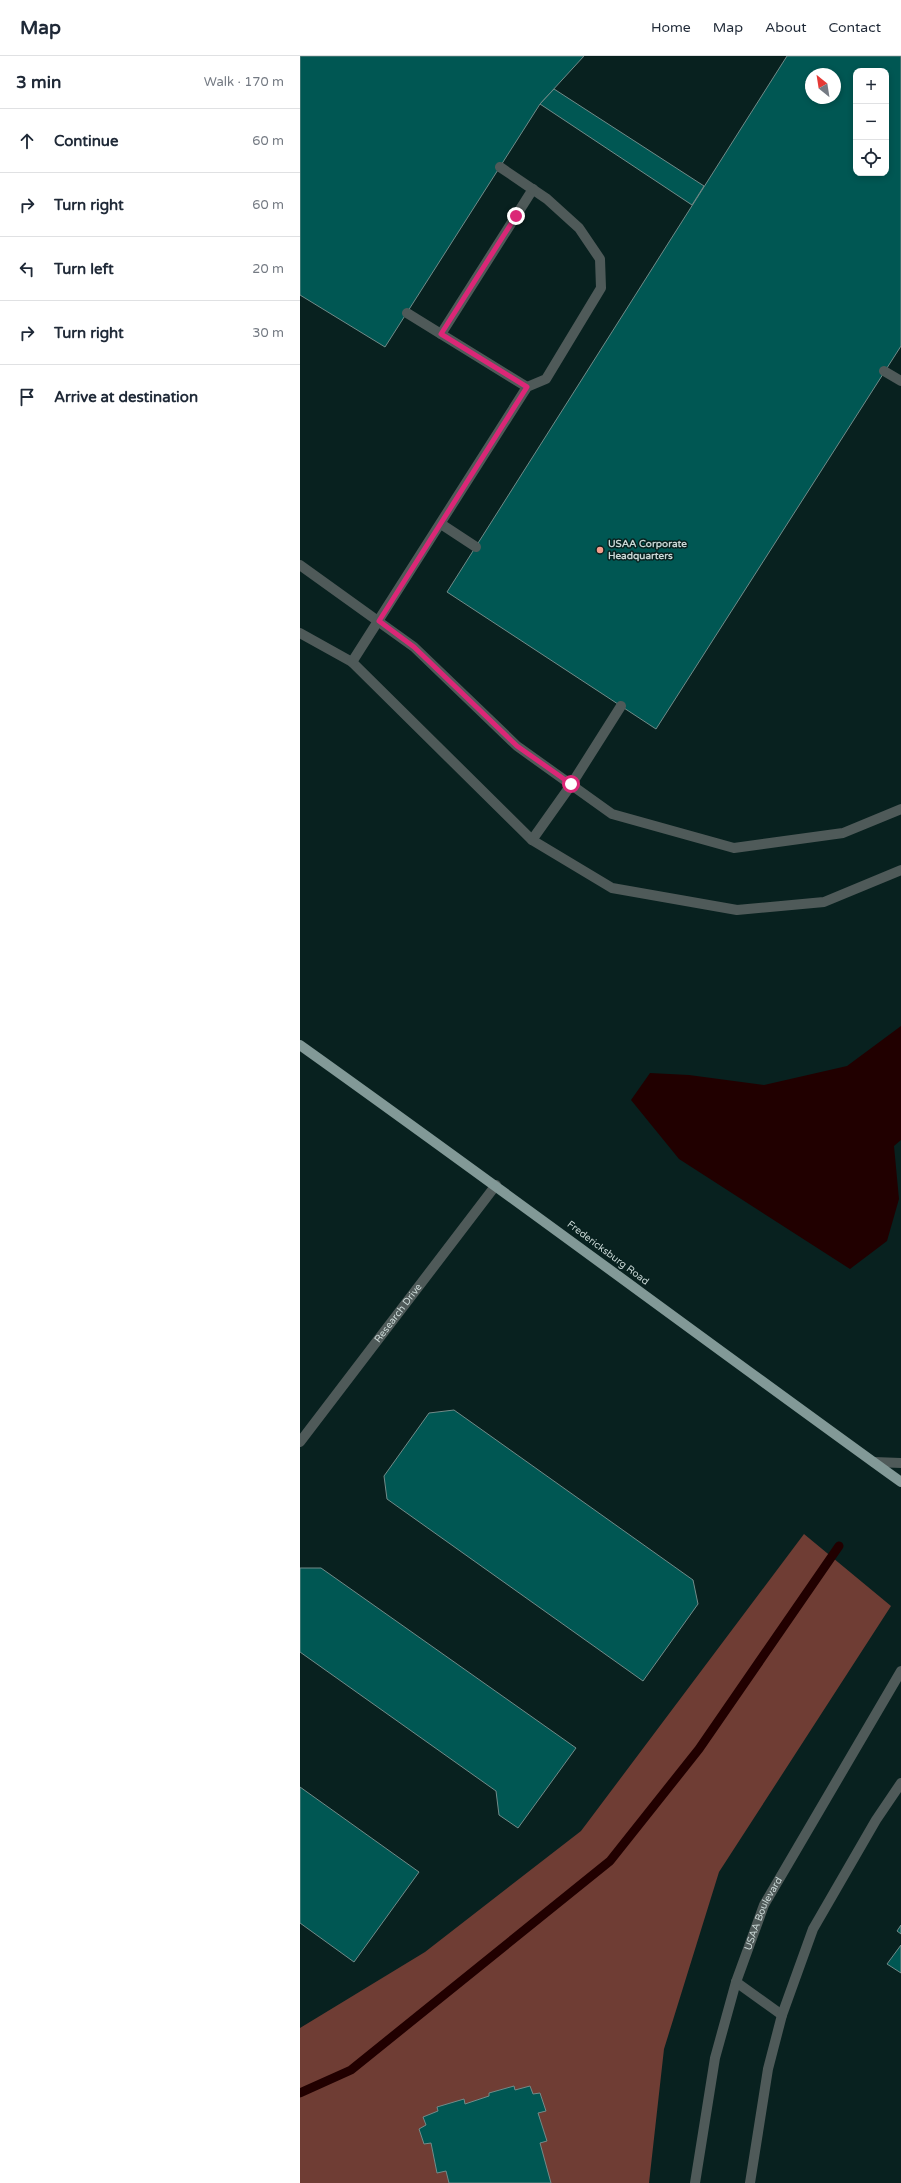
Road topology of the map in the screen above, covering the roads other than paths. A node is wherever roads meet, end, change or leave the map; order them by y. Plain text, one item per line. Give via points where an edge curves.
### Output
1 (500, 167) dead end
2 (533, 189) junction
3 (407, 313) dead end
4 (441, 334) junction
5 (884, 372) dead end
6 (901, 381) edge
7 (527, 387) junction
8 (441, 524) junction
9 (476, 547) dead end
10 (300, 564) edge
11 (379, 621) junction
12 (300, 633) edge
13 (352, 662) junction
14 (621, 706) dead end
15 (571, 784) junction
16 (901, 809) edge
17 (532, 840) junction
18 (901, 870) edge
19 (300, 1045) edge
20 (496, 1185) junction
21 (300, 1442) edge
22 (874, 1462) junction
23 (901, 1462) edge
24 (901, 1482) edge
25 (901, 1671) edge
26 (901, 1783) edge
27 (736, 1982) junction
28 (782, 2016) junction
29 (695, 2183) edge
30 (750, 2183) edge

1 - 2 street
2 - 4 street
2 - 7 street via 579,228 600,259 602,288 546,379
3 - 4 street
4 - 7 street
5 - 6 street
7 - 8 street
8 - 9 street
8 - 11 street
10 - 11 street
11 - 13 street
11 - 15 street via 414,647 517,746
12 - 13 street
13 - 17 street
14 - 15 street
15 - 16 street via 612,814 734,848 843,834
15 - 17 street
17 - 18 street via 612,888 737,910 824,902
19 - 20 main road, Fredericksburg Road
20 - 21 street, Research Drive
20 - 22 main road, Fredericksburg Road
22 - 23 street
22 - 24 main road, Fredericksburg Road
25 - 27 street, USAA Boulevard via 764,1905
26 - 28 street via 876,1820 813,1929
27 - 28 street
27 - 29 street, USAA Boulevard via 715,2058
28 - 30 street via 768,2069

